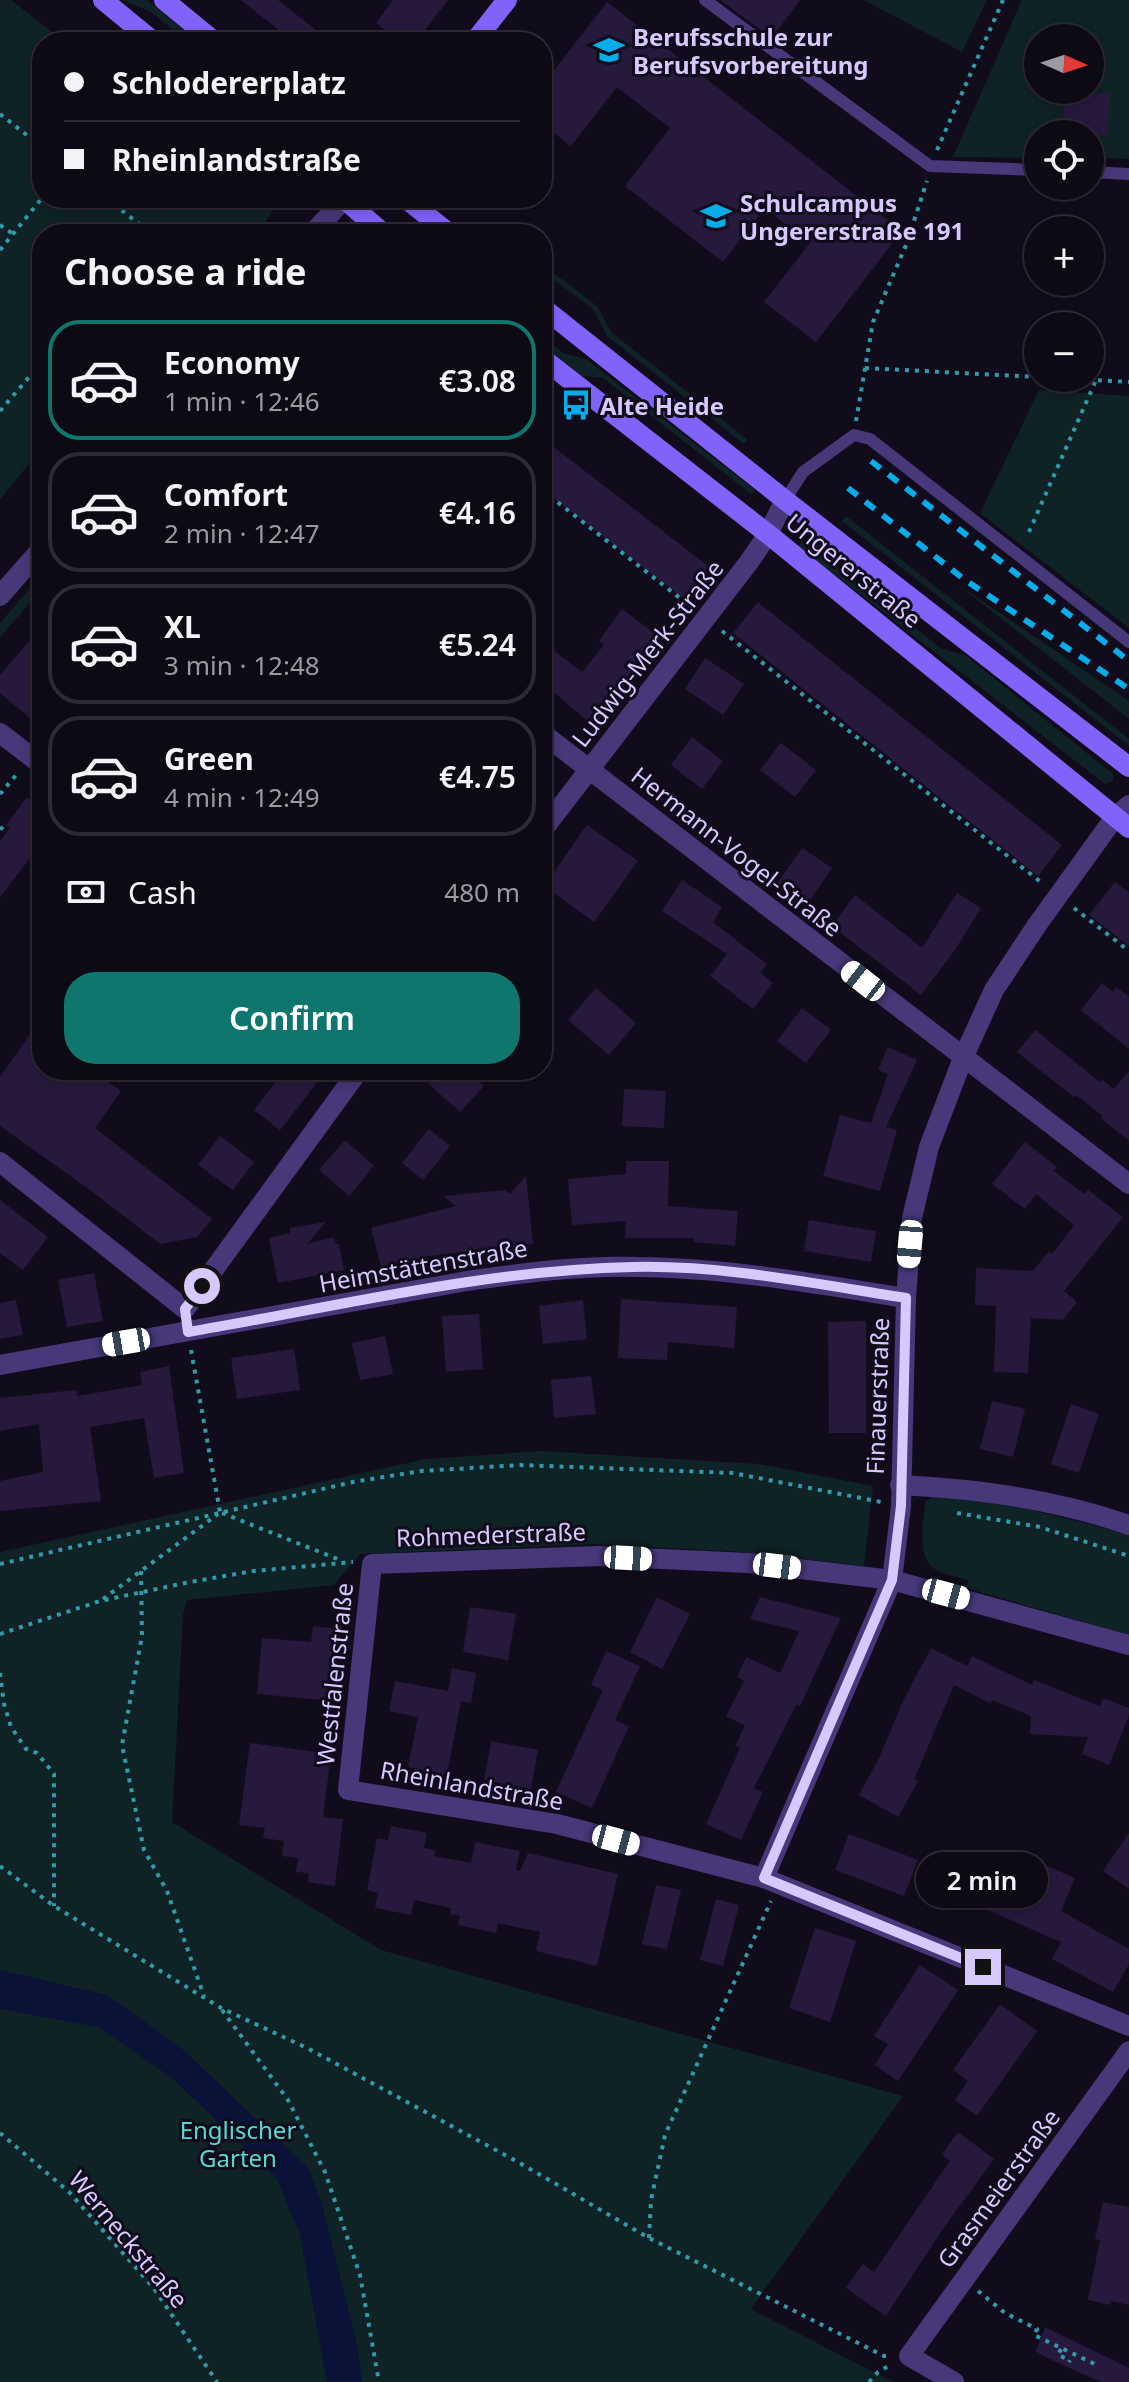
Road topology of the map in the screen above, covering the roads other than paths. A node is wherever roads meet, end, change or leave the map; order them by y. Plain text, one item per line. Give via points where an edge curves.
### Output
1 (103, 0) edge
2 (164, 0) edge
3 (507, 0) edge
4 (705, 0) edge
5 (142, 32) edge
6 (203, 32) edge
7 (482, 32) edge
8 (1024, 169) edge
9 (1104, 173) edge
10 (1129, 174) edge
11 (335, 208) edge
12 (355, 208) edge
13 (418, 208) edge
14 (321, 224) edge
15 (373, 224) edge
16 (438, 224) edge
17 (552, 315) edge
18 (552, 366) edge
19 (785, 500) junction
20 (768, 534) junction
21 (32, 559) edge
22 (0, 596) edge
23 (1129, 642) edge
24 (0, 733) edge
25 (552, 741) edge
26 (32, 756) edge
27 (1129, 767) edge
28 (589, 770) junction
29 (1124, 817) edge
30 (552, 818) edge
31 (963, 1058) junction
32 (352, 1080) edge
33 (0, 1162) edge
34 (1129, 1184) edge
35 (906, 1298) junction
36 (185, 1309) junction
37 (188, 1332) junction
38 (0, 1365) edge
39 (901, 1495) junction
40 (1129, 1525) edge
41 (372, 1564) joint
42 (892, 1580) junction
43 (1129, 1645) edge
44 (348, 1790) joint
45 (771, 1881) junction
46 (1129, 2026) edge
47 (1129, 2051) edge
48 (954, 2382) edge

1 - 5 main road
2 - 6 main road
3 - 7 main road
4 - 8 lane via 930,166
9 - 10 lane
11 - 14 street
12 - 15 main road
13 - 16 main road
17 - 19 main road, Ungererstraße
18 - 20 main road, Ungererstraße
19 - 20 street, Ludwig-Merk-Straße
19 - 23 lane via 803,472 854,435 870,439
19 - 27 main road, Ungererstraße
20 - 28 street, Ludwig-Merk-Straße
20 - 29 main road, Ungererstraße
21 - 22 street
24 - 26 street
25 - 28 street, Hermann-Vogel-Straße
28 - 30 street, Ludwig-Merk-Straße
28 - 31 street, Hermann-Vogel-Straße
29 - 31 street, Finauerstraße via 1059,896 994,990
31 - 34 street, Hermann-Vogel-Straße
31 - 35 street, Finauerstraße via 925,1161 912,1218
32 - 36 street
33 - 36 street
35 - 37 street, Heimstättenstraße via 739,1273 636,1266 467,1281
35 - 39 street, Finauerstraße
36 - 37 street
37 - 38 street, Heimstättenstraße
39 - 40 street via 1003,1494
39 - 42 street, Finauerstraße
41 - 42 street, Rohmederstraße via 598,1556 749,1563
41 - 44 street, Westfalenstraße
42 - 43 street, Rohmederstraße
42 - 45 street, Finauerstraße
44 - 45 street, Rheinlandstraße via 557,1824
45 - 46 street, Rheinlandstraße
47 - 48 street, Grasmeierstraße via 909,2356

